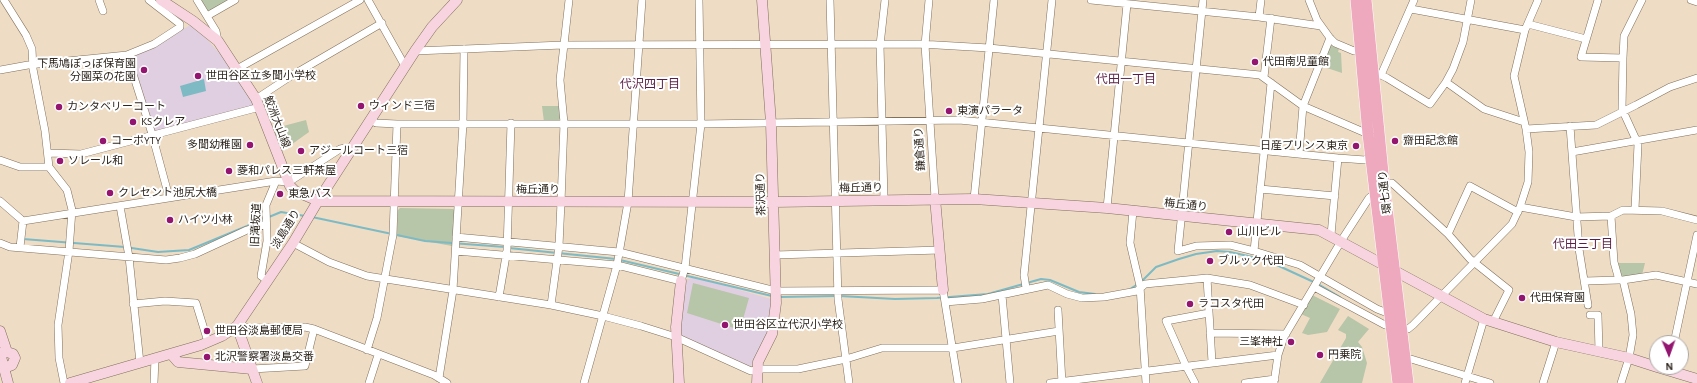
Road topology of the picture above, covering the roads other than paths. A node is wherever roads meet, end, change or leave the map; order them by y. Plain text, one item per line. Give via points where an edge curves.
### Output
1 (99, 0) edge
2 (149, 0) edge
3 (161, 0) edge
4 (197, 0) edge
5 (236, 0) edge
6 (360, 0) edge
7 (368, 0) edge
8 (457, 0) edge
9 (569, 0) edge
10 (642, 0) edge
11 (699, 0) edge
12 (762, 0) edge
13 (830, 0) edge
14 (885, 0) edge
15 (929, 0) edge
16 (994, 0) edge
17 (1052, 0) edge
18 (1093, 0) edge
19 (1203, 0) edge
20 (1261, 0) edge
21 (1309, 0) edge
22 (1356, 0) edge
23 (1366, 0) edge
24 (1414, 0) edge
25 (1471, 0) edge
26 (1538, 0) edge
27 (1598, 0) edge
28 (1642, 0) edge
29 (1691, 0) edge
30 (1697, 2) edge
31 (3, 3) edge
32 (1127, 4) junction
33 (1411, 10) junction
34 (103, 11) dead end
35 (1202, 11) junction
36 (207, 16) junction
37 (1259, 17) junction
38 (1271, 18) junction
39 (1467, 20) junction
40 (382, 23) junction
41 (1321, 26) junction
42 (1526, 27) junction
43 (1330, 38) junction
44 (1586, 39) junction
45 (218, 41) junction
46 (564, 45) junction
47 (639, 45) junction
48 (700, 45) junction
49 (765, 45) junction
50 (832, 45) junction
51 (880, 45) junction
52 (925, 45) junction
53 (989, 48) junction
54 (1360, 48) junction
55 (464, 49) junction
56 (415, 51) junction
57 (1046, 54) junction
58 (127, 55) junction
59 (1623, 58) junction
60 (1122, 61) junction
61 (32, 65) junction
62 (405, 66) junction
63 (1196, 68) junction
64 (238, 69) junction
65 (0, 70) edge
66 (1377, 75) junction
67 (1264, 77) junction
68 (1697, 78) edge
69 (1446, 82) junction
70 (1271, 83) junction
71 (258, 103) junction
72 (1303, 106) junction
73 (1623, 112) junction
74 (371, 120) junction
75 (930, 120) junction
76 (881, 121) junction
77 (834, 122) junction
78 (982, 122) junction
79 (463, 123) junction
80 (511, 123) junction
81 (564, 123) junction
82 (633, 123) junction
83 (771, 123) junction
84 (397, 124) junction
85 (701, 124) junction
86 (1525, 125) junction
87 (1570, 126) junction
88 (1039, 128) junction
89 (1697, 130) edge
90 (152, 134) junction
91 (1368, 134) junction
92 (1115, 135) junction
93 (1637, 140) junction
94 (1188, 143) junction
95 (351, 151) junction
96 (1264, 151) junction
97 (1572, 152) junction
98 (48, 153) junction
99 (1299, 154) junction
100 (1371, 156) junction
101 (1338, 158) junction
102 (0, 160) edge
103 (49, 167) junction
104 (276, 181) junction
105 (288, 182) junction
106 (1384, 183) junction
107 (1260, 189) junction
108 (1374, 193) junction
109 (1335, 196) junction
110 (169, 197) junction
111 (935, 198) junction
112 (884, 199) junction
113 (974, 199) junction
114 (836, 200) junction
115 (0, 201) edge
116 (318, 201) junction
117 (395, 201) junction
118 (459, 202) junction
119 (509, 202) junction
120 (561, 202) junction
121 (628, 202) junction
122 (693, 202) junction
123 (774, 202) junction
124 (1032, 202) junction
125 (120, 206) junction
126 (1107, 208) junction
127 (1635, 209) junction
128 (1519, 210) junction
129 (1133, 211) junction
130 (72, 214) junction
131 (1611, 216) junction
132 (1182, 217) junction
133 (1576, 217) junction
134 (266, 218) junction
135 (1697, 220) edge
136 (23, 221) junction
137 (1257, 224) junction
138 (1448, 234) junction
139 (1331, 235) junction
140 (1697, 235) edge
141 (1341, 241) junction
142 (293, 243) junction
143 (456, 243) junction
144 (0, 244) edge
145 (20, 247) junction
146 (507, 247) junction
147 (69, 249) junction
148 (128, 250) junction
149 (940, 250) junction
150 (1254, 251) junction
151 (558, 252) junction
152 (837, 254) junction
153 (775, 255) junction
154 (618, 258) junction
155 (1474, 262) junction
156 (1384, 265) junction
157 (1394, 270) junction
158 (683, 274) junction
159 (385, 278) junction
160 (1207, 278) junction
161 (1621, 280) junction
162 (268, 281) junction
163 (1585, 281) junction
164 (1688, 282) junction
165 (1316, 283) junction
166 (1025, 284) junction
167 (1697, 284) edge
168 (1140, 285) junction
169 (453, 290) junction
170 (776, 294) junction
171 (838, 294) junction
172 (1002, 295) junction
173 (1442, 296) junction
174 (499, 297) junction
175 (945, 297) junction
176 (133, 304) junction
177 (551, 305) junction
178 (1304, 305) junction
179 (1588, 305) dead end
180 (1058, 310) dead end
181 (1209, 313) junction
182 (1390, 314) junction
183 (1590, 315) dead end
184 (604, 316) junction
185 (1489, 320) junction
186 (237, 326) junction
187 (1397, 328) junction
188 (314, 330) junction
189 (0, 331) edge
190 (1059, 331) junction
191 (1210, 333) junction
192 (1286, 334) junction
193 (1676, 335) edge
194 (676, 337) junction
195 (1007, 340) junction
196 (208, 342) junction
197 (1556, 342) junction
198 (953, 348) junction
199 (367, 350) junction
200 (1599, 351) junction
201 (0, 354) edge
202 (171, 354) junction
203 (378, 355) junction
204 (1278, 355) junction
205 (156, 358) junction
206 (1629, 358) junction
207 (846, 359) junction
208 (1405, 360) junction
209 (140, 362) junction
210 (1212, 362) junction
211 (1649, 364) edge
212 (1186, 366) junction
213 (4, 368) junction
214 (252, 368) junction
215 (756, 370) junction
216 (1144, 372) junction
217 (1685, 375) edge
218 (439, 378) junction
219 (1697, 379) edge
220 (1466, 380) edge
221 (0, 381) edge
222 (1274, 381) edge
223 (1062, 382) edge
224 (3, 383) edge
225 (8, 383) edge
226 (64, 383) edge
227 (70, 383) edge
228 (154, 383) edge
229 (257, 383) edge
230 (369, 383) edge
231 (447, 383) edge
232 (584, 383) edge
233 (679, 383) edge
234 (757, 383) edge
235 (849, 383) edge
236 (958, 383) edge
237 (1010, 383) edge
238 (1050, 383) edge
239 (1146, 383) edge
240 (1196, 383) edge
241 (1245, 383) edge
242 (1398, 383) edge
243 (1408, 383) edge
244 (1490, 383) edge
245 (1543, 383) edge
246 (1621, 383) edge

1 - 34 street
2 - 58 street via 179,22 180,27 154,44
3 - 45 street, 鮫洲大山線
4 - 36 street
5 - 36 street
6 - 64 street
7 - 40 street
8 - 56 street, 淡島通り via 432,27
9 - 46 street
10 - 47 street
11 - 48 street
12 - 49 street, 茶沢通り
13 - 50 street
14 - 51 street
15 - 52 street, 鎌倉通り
16 - 53 street
17 - 57 street
18 - 32 street
19 - 35 street
20 - 37 street
21 - 41 street
22 - 54 main road, 環七通り
23 - 66 main road, 環七通り
24 - 33 street
25 - 39 street
26 - 42 street
27 - 44 street
28 - 59 street via 1624,36
29 - 30 street
31 - 61 street via 29,43
32 - 35 street
32 - 60 street
33 - 39 street
33 - 66 street
35 - 37 street
35 - 63 street
36 - 45 street via 216,31
37 - 38 street
38 - 41 street
38 - 67 street
39 - 42 street
39 - 69 street via 1463,42
40 - 62 street
40 - 71 street via 291,76
41 - 43 street
42 - 44 street
42 - 86 street via 1514,76
43 - 54 street via 1335,43 1354,51
43 - 72 street
44 - 59 street via 1581,57
45 - 64 street, 鮫洲大山線
46 - 47 street
46 - 55 street
46 - 81 street via 560,80
47 - 48 street
47 - 82 street
48 - 49 street
48 - 85 street
49 - 50 street
49 - 83 street, 茶沢通り
50 - 51 street
50 - 77 street
51 - 52 street
51 - 76 street
52 - 53 street
52 - 75 street, 鎌倉通り
53 - 57 street
53 - 78 street
54 - 91 main road, 環七通り
55 - 56 street
55 - 79 street
56 - 62 street, 淡島通り
57 - 60 street
57 - 88 street
58 - 61 street
58 - 90 street
59 - 73 street
60 - 63 street
60 - 92 street
61 - 65 street
61 - 98 street
62 - 74 street, 淡島通り
63 - 67 street
63 - 94 street
64 - 71 street, 鮫洲大山線
66 - 69 street via 1430,104
66 - 106 main road, 環七通り
67 - 70 street
68 - 73 street via 1670,86
69 - 86 street via 1484,110
70 - 72 street
70 - 96 street
71 - 90 street
71 - 105 street, 鮫洲大山線
72 - 91 street
72 - 99 street
73 - 87 street via 1596,124
73 - 93 street
74 - 84 street via 376,123
74 - 95 street, 淡島通り
75 - 76 street
75 - 78 street
75 - 111 street, 鎌倉通り
76 - 77 street
76 - 112 street
77 - 83 street
77 - 114 street
78 - 88 street
78 - 113 street
79 - 80 street
79 - 84 street
79 - 118 street
80 - 81 street
80 - 119 street
81 - 82 street
81 - 120 street
82 - 85 street
82 - 121 street
83 - 85 street
83 - 123 street, 茶沢通り
84 - 117 street
85 - 122 street
86 - 87 street
86 - 128 street via 1529,152 1528,182
87 - 97 street
88 - 92 street
88 - 124 street
89 - 93 street
90 - 98 street via 81,154
90 - 110 street
91 - 100 main road, 環七通り
92 - 94 street
92 - 126 street
93 - 97 street
93 - 127 street
94 - 96 street
94 - 132 street
95 - 105 street via 346,148 340,149
95 - 116 street, 淡島通り
96 - 99 street
96 - 107 street
97 - 133 street
98 - 103 street
99 - 101 street
100 - 101 street via 1365,160
100 - 108 main road, 環七通り
101 - 109 street
102 - 103 street via 20,167
103 - 130 street via 67,190
104 - 105 street
104 - 110 street
104 - 134 street, 旧滝坂道 via 269,196
105 - 116 street, 鮫洲大山線 via 295,191
106 - 138 street via 1392,183
106 - 157 main road, 環七通り
107 - 109 street
107 - 137 street
108 - 141 street
108 - 156 main road, 環七通り
109 - 139 street
110 - 125 street
111 - 112 street, 梅丘通り
111 - 113 street, 梅丘通り
111 - 149 street, 鎌倉通り
112 - 114 street, 梅丘通り
113 - 124 street, 梅丘通り
114 - 123 street, 梅丘通り
114 - 152 street
115 - 136 street
116 - 117 street, 梅丘通り
116 - 142 street, 淡島通り
117 - 118 street, 梅丘通り
117 - 159 street via 393,232
118 - 119 street, 梅丘通り
118 - 143 street
119 - 120 street, 梅丘通り
119 - 146 street
120 - 121 street, 梅丘通り
120 - 151 street
121 - 122 street, 梅丘通り
121 - 154 street
122 - 123 street, 梅丘通り
122 - 158 street
123 - 153 street, 茶沢通り
124 - 126 street, 梅丘通り
124 - 166 street
125 - 130 street
125 - 148 street
126 - 129 street, 梅丘通り
127 - 131 street via 1623,210
127 - 135 street via 1662,211
128 - 133 street
128 - 138 street via 1470,186
128 - 155 street via 1512,224
129 - 132 street, 梅丘通り
129 - 168 street via 1130,243
130 - 136 street
130 - 147 street
131 - 133 street
131 - 161 street via 1614,262
132 - 137 street, 梅丘通り
132 - 150 street via 1178,251 1196,246 1230,245
133 - 163 street
134 - 148 street via 218,244 180,258 166,260
134 - 162 street, 旧滝坂道 via 267,241 261,276
136 - 145 street
137 - 139 street, 梅丘通り via 1319,230
137 - 150 street
138 - 155 street
139 - 141 street, 梅丘通り
140 - 164 street
141 - 156 street, 梅丘通り
141 - 165 street
142 - 159 street via 314,256 347,269 367,276
142 - 162 street, 淡島通り
143 - 146 street
143 - 146 street
143 - 169 street
144 - 145 street
145 - 147 street
146 - 151 street
146 - 151 street
146 - 174 street
147 - 148 street
147 - 226 street via 58,325 59,358
148 - 176 street
149 - 152 street
149 - 175 street, 鎌倉通り
150 - 165 street via 1300,265
151 - 154 street
151 - 154 street
151 - 177 street
152 - 153 street
152 - 171 street
153 - 170 street, 茶沢通り
154 - 158 street
154 - 158 street
154 - 184 street
155 - 173 street
155 - 185 street via 1509,290
156 - 157 street, 梅丘通り
156 - 182 main road, 環七通り
157 - 173 street, 梅丘通り
157 - 187 main road, 環七通り
158 - 170 street
158 - 194 street
159 - 169 street
159 - 199 street
160 - 168 street
160 - 178 street via 1250,285
160 - 181 street
161 - 163 street
161 - 164 street via 1656,275
161 - 206 street via 1632,321
162 - 186 street, 淡島通り
163 - 179 street
164 - 167 street
164 - 193 street
165 - 178 street
165 - 182 street
165 - 187 street via 1385,326
166 - 168 street via 1048,285 1074,296 1092,298 1117,296
166 - 172 street
168 - 216 street
169 - 174 street
169 - 218 street
170 - 171 street
170 - 215 street, 茶沢通り via 772,334
171 - 175 street
171 - 207 street
172 - 175 street via 982,299
172 - 195 street
173 - 185 street, 梅丘通り
173 - 187 street via 1411,327
174 - 177 street
175 - 198 street, 鎌倉通り
176 - 196 street via 165,301 196,303
176 - 209 street
177 - 184 street
178 - 192 street
180 - 190 street
181 - 191 street
181 - 212 street via 1166,321
182 - 187 main road, 環七通り
183 - 200 street via 1598,315
184 - 194 street
184 - 232 street
185 - 197 street, 梅丘通り
185 - 220 street
186 - 188 street via 305,327
186 - 196 street, 淡島通り
186 - 214 street
187 - 208 main road, 環七通り
187 - 242 main road, 環七通り
188 - 199 street
188 - 214 street via 305,366
189 - 213 street via 7,352 15,358 12,365
190 - 195 street
190 - 223 street
191 - 192 street
191 - 210 street
192 - 204 street
194 - 215 street via 750,371
194 - 233 street
195 - 198 street
195 - 237 street
196 - 202 street, 淡島通り
197 - 200 street, 梅丘通り
197 - 245 street
198 - 207 street via 882,348
198 - 236 street, 鎌倉通り
199 - 203 street
200 - 206 street, 梅丘通り
201 - 213 street
202 - 205 street, 淡島通り
202 - 214 street via 178,362
203 - 218 street
203 - 230 street
204 - 210 street
204 - 222 street
205 - 209 street, 淡島通り
205 - 228 street
206 - 211 street, 梅丘通り
206 - 246 street
207 - 215 street via 798,369
207 - 235 street
208 - 220 street via 1411,359
208 - 243 main road, 環七通り
209 - 227 street, 淡島通り
210 - 212 street
212 - 216 street
212 - 240 street
213 - 225 street
214 - 229 street
215 - 234 street, 茶沢通り
216 - 223 street
216 - 239 street
217 - 219 street, 梅丘通り
218 - 231 street
220 - 244 street
221 - 224 street
222 - 241 street
223 - 238 street

